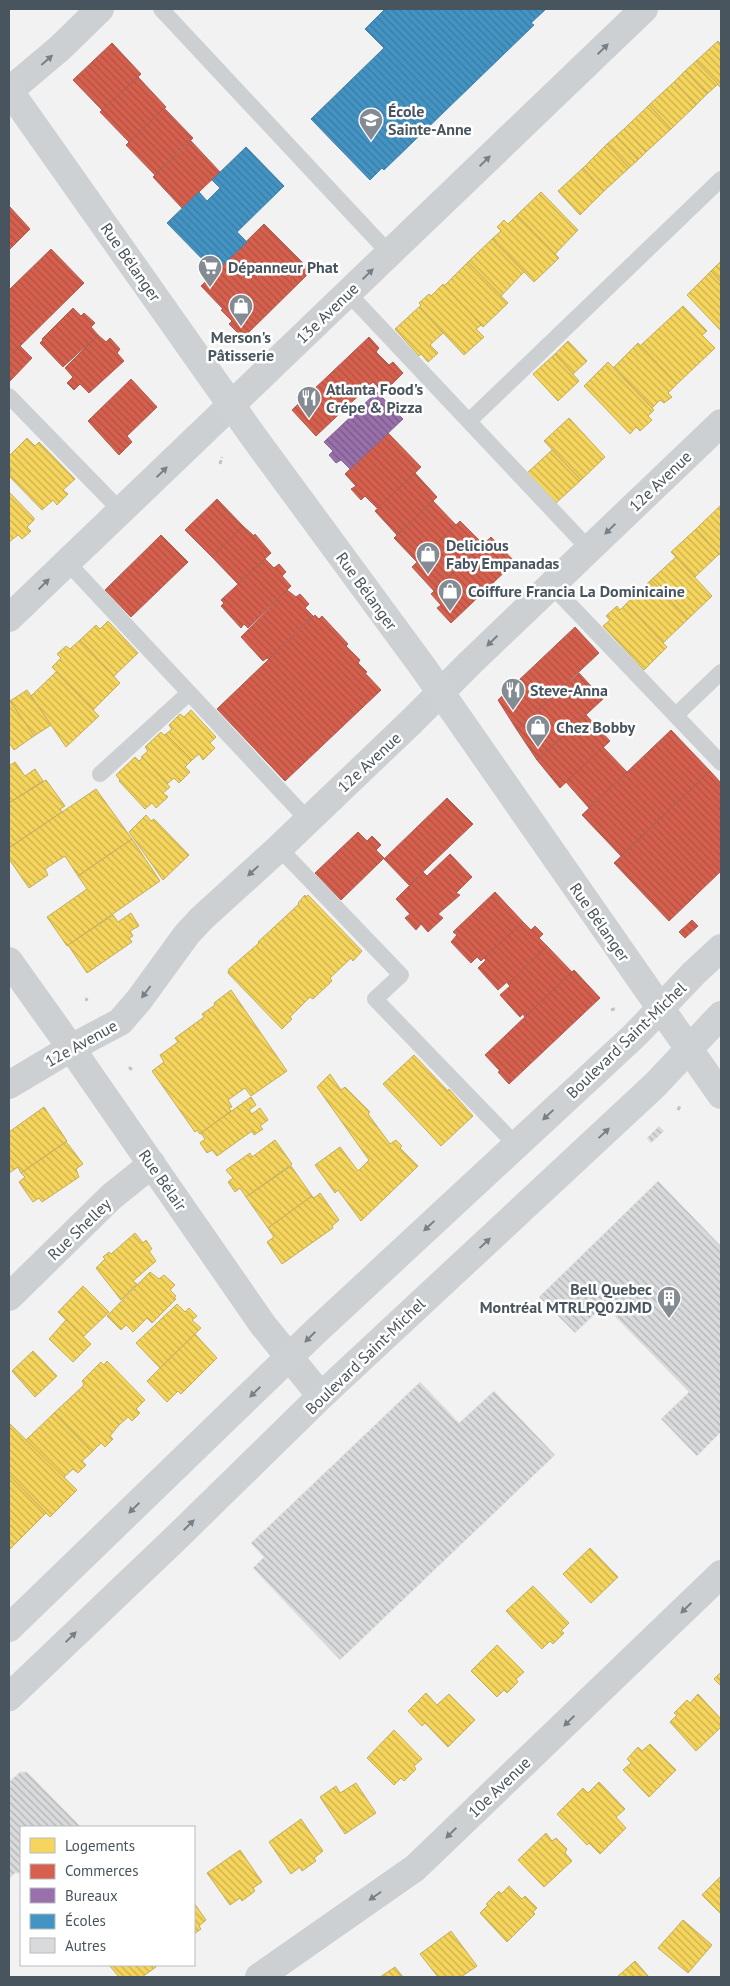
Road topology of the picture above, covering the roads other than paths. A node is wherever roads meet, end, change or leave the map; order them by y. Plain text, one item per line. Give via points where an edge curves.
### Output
1 (100, 9) edge
2 (161, 9) edge
3 (644, 9) edge
4 (9, 91) edge
5 (721, 179) edge
6 (390, 253) junction
7 (348, 293) junction
8 (9, 396) edge
9 (233, 405) junction
10 (468, 421) junction
11 (721, 423) edge
12 (121, 511) junction
13 (589, 549) junction
14 (67, 562) junction
15 (551, 585) junction
16 (9, 618) edge
17 (721, 672) edge
18 (440, 692) junction
19 (189, 693) junction
20 (676, 715) junction
21 (721, 763) edge
22 (100, 774) dead end
23 (308, 820) junction
24 (279, 848) junction
25 (721, 948) edge
26 (9, 961) edge
27 (660, 1009) junction
28 (721, 1015) edge
29 (71, 1048) junction
30 (688, 1049) junction
31 (9, 1085) edge
32 (721, 1095) edge
33 (516, 1145) junction
34 (152, 1164) junction
35 (9, 1296) edge
36 (290, 1358) junction
37 (321, 1396) junction
38 (721, 1574) edge
39 (9, 1628) edge
40 (9, 1697) edge
41 (258, 1977) edge

4 -> 1 street
2 - 6 lane
6 -> 3 street, 13e Avenue
4 - 9 main road, Rue Bélanger
5 - 10 lane
7 -> 6 street, 13e Avenue
7 - 9 street, 13e Avenue
7 - 10 lane
8 - 12 lane
12 -> 9 street, 13e Avenue
9 - 18 main road, Rue Bélanger
10 - 13 lane
11 -> 13 street, 12e Avenue
12 - 14 street, 13e Avenue
13 - 15 street, 12e Avenue
16 -> 14 street, 13e Avenue
14 - 19 lane
15 -> 18 street, 12e Avenue
15 - 20 lane
17 - 20 lane
18 - 23 street, 12e Avenue
18 - 27 main road, Rue Bélanger
19 - 22 lane
19 - 23 lane
20 - 21 lane
23 - 24 street, 12e Avenue
24 -> 29 street, 12e Avenue via 187,934 120,1022
24 - 33 lane via 401,975 375,1000
25 - 27 main road, Boulevard Saint-Michel
26 - 29 street, Rue Bélair
27 - 30 main road, Rue Bélanger
27 -> 33 main road, Boulevard Saint-Michel
28 - 30 main road, Boulevard Saint-Michel
29 - 31 street, 12e Avenue
29 - 34 street, Rue Bélair
30 - 32 main road, Rue Bélanger
37 -> 30 main road, Boulevard Saint-Michel via 655,1085
33 -> 36 main road, Boulevard Saint-Michel
34 - 35 street, Rue Shelley via 111,1197
34 - 36 street, Rue Bélair via 263,1325
36 - 37 street, Rue Bélair
36 -> 39 main road, Boulevard Saint-Michel
40 -> 37 main road, Boulevard Saint-Michel
38 -> 41 street, 10e Avenue via 415,1868

